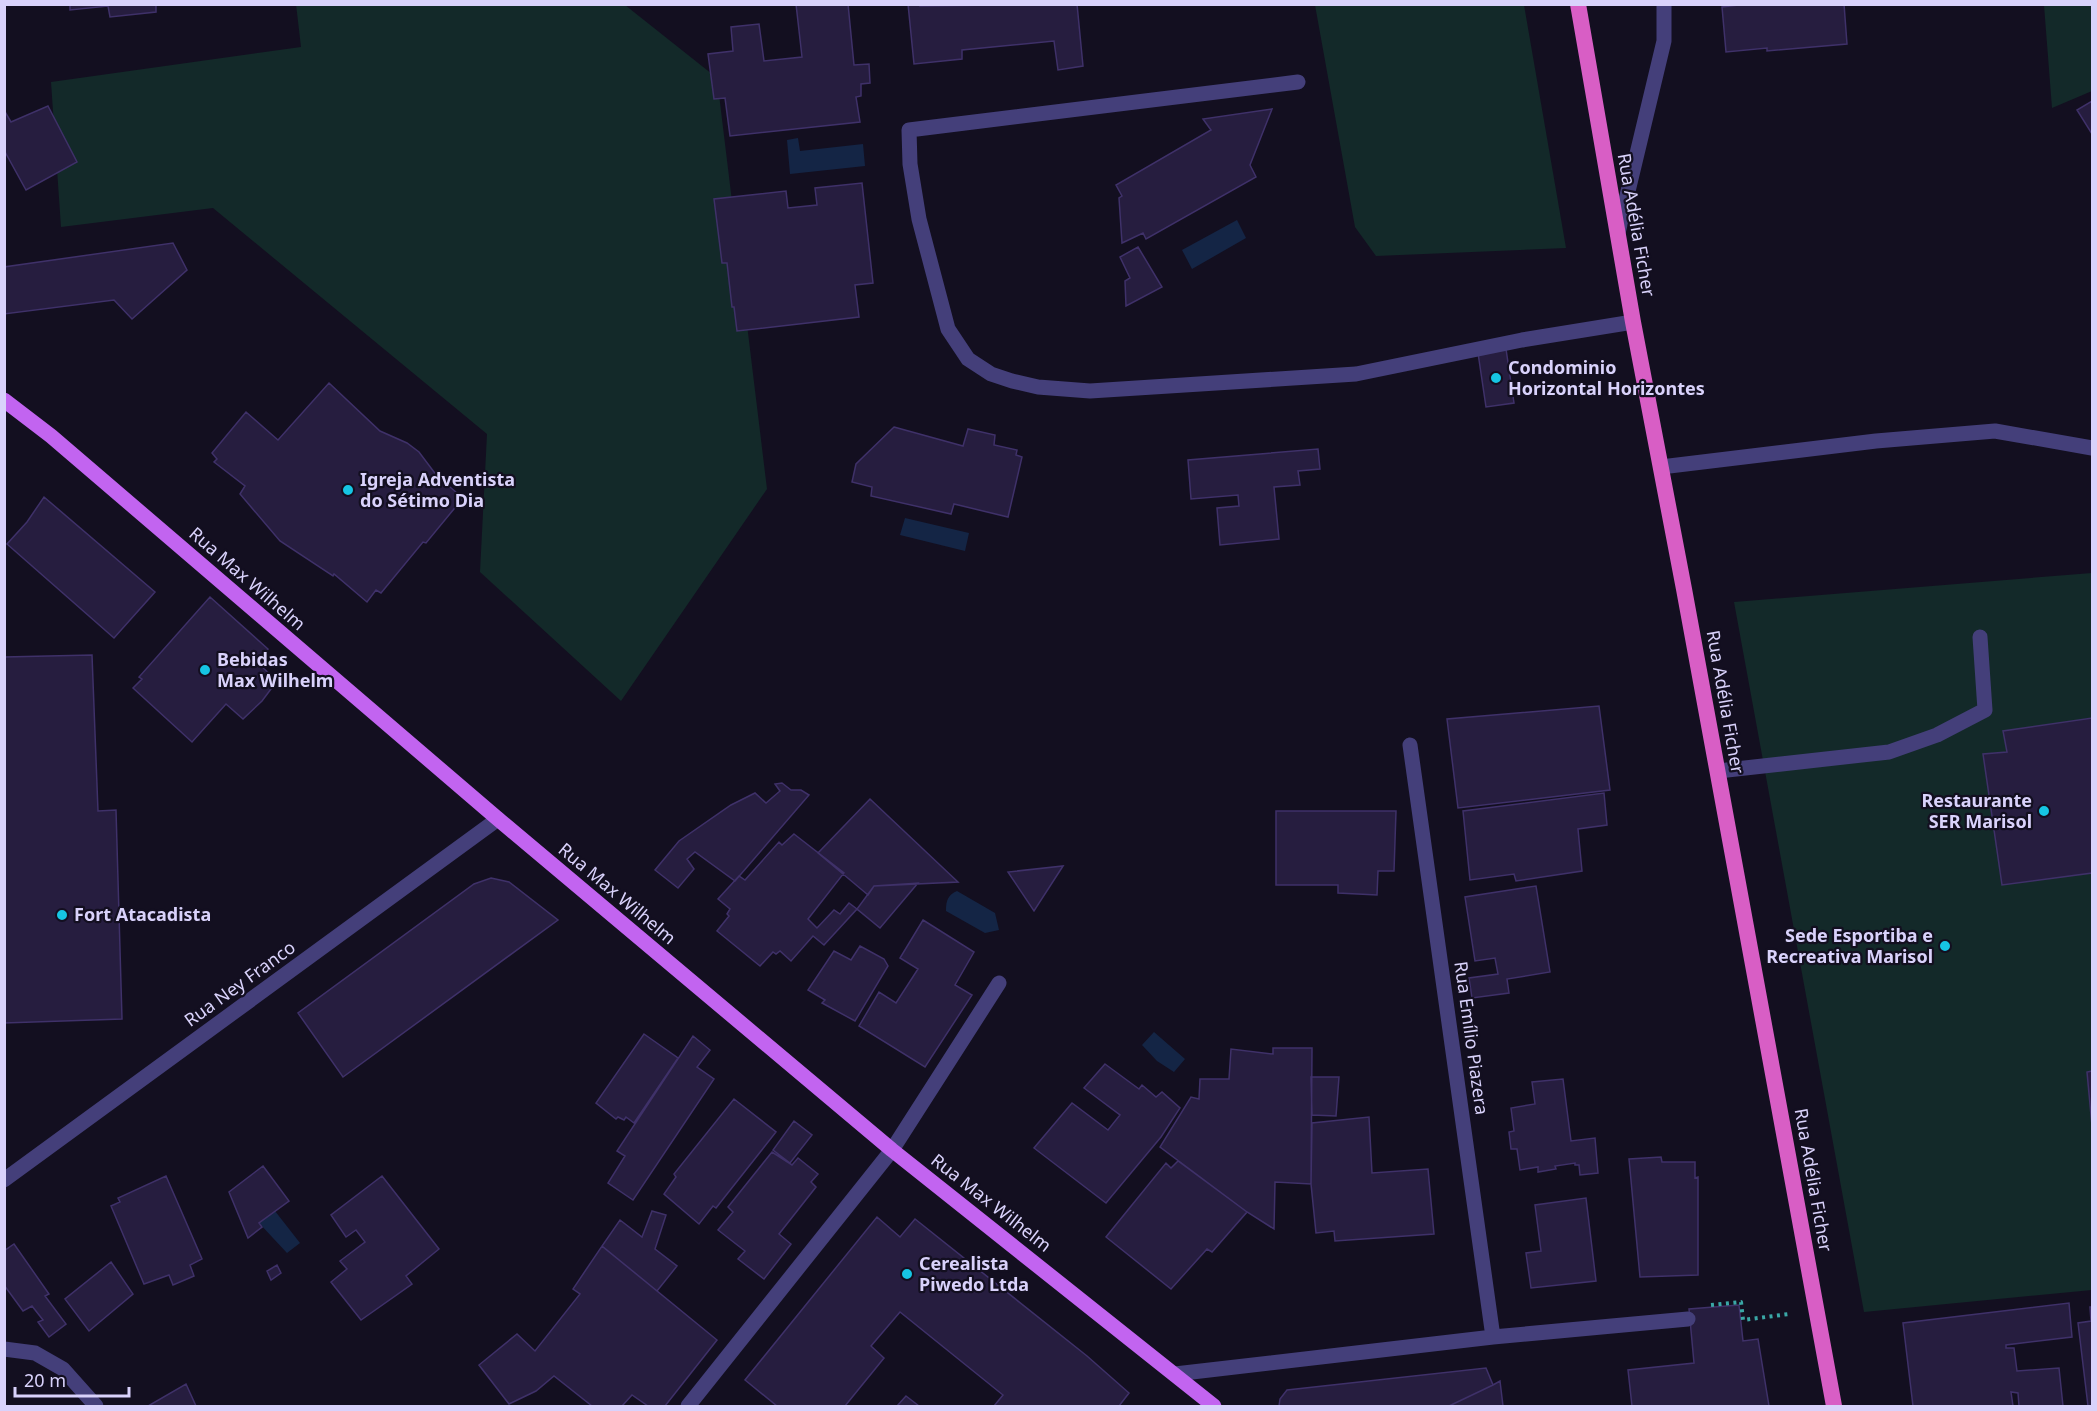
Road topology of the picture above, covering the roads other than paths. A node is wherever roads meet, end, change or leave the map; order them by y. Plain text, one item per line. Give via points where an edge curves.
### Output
1 (1578, 4) edge
2 (1664, 4) edge
3 (1299, 82) dead end
4 (1618, 235) junction
5 (1633, 322) junction
6 (4, 400) edge
7 (2092, 448) edge
8 (1661, 467) junction
9 (1980, 637) dead end
10 (1410, 745) dead end
11 (1718, 771) junction
12 (498, 819) junction
13 (999, 983) dead end
14 (892, 1150) junction
15 (4, 1180) edge
16 (1688, 1319) road end
17 (1493, 1337) junction
18 (4, 1349) edge
19 (1175, 1374) junction
20 (96, 1407) edge
21 (688, 1407) edge
22 (1214, 1407) edge
23 (1834, 1407) edge

1 - 4 highway, Rua Adélia Ficher
2 - 4 street via 1664,41
3 - 5 street via 909,130 919,219 948,329 968,359 991,374 1012,381 1090,392 1356,374
4 - 5 highway, Rua Adélia Ficher
5 - 8 highway, Rua Adélia Ficher
6 - 12 main road, Rua Max Wilhelm
7 - 8 street via 1995,431
8 - 11 highway, Rua Adélia Ficher
9 - 11 street via 1985,710 1937,735 1889,752
10 - 17 street, Rua Emílio Piazera
11 - 23 highway, Rua Adélia Ficher
12 - 14 main road, Rua Max Wilhelm
12 - 15 street, Rua Ney Franco
13 - 14 street
14 - 19 main road, Rua Max Wilhelm
14 - 21 street
16 - 17 street
17 - 19 street
18 - 20 street via 35,1353 63,1369
19 - 22 main road, Rua Max Wilhelm

